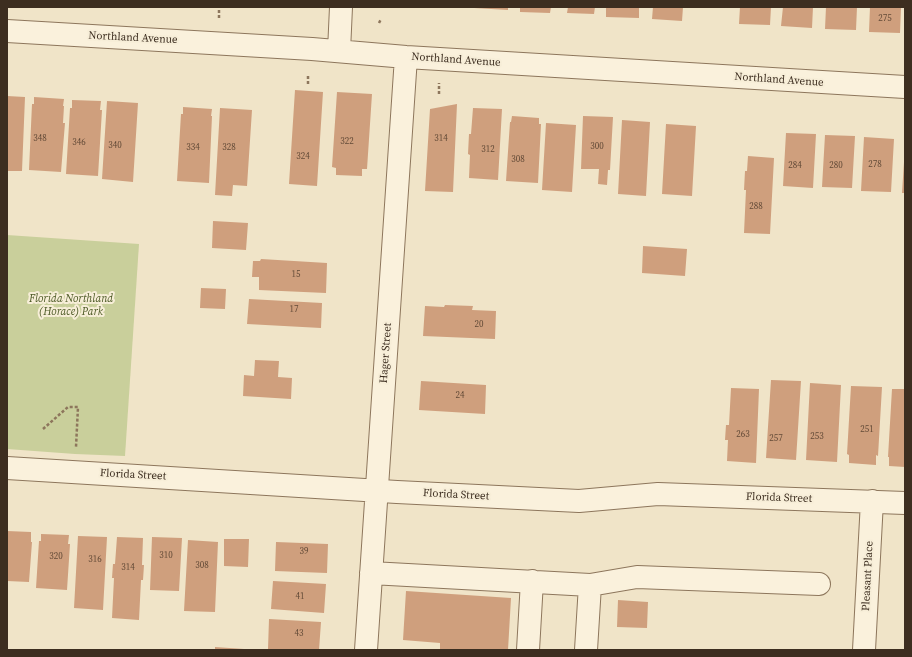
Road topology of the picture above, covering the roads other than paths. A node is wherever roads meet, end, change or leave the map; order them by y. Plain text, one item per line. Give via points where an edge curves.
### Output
1 (341, 7) edge
2 (7, 31) edge
3 (339, 51) junction
4 (406, 57) junction
5 (905, 87) edge
6 (7, 468) edge
7 (376, 490) junction
8 (872, 501) junction
9 (905, 503) edge
10 (371, 573) junction
11 (532, 582) junction
12 (820, 584) dead end
13 (590, 585) junction
14 (366, 650) edge
15 (528, 650) edge
16 (586, 650) edge
17 (864, 650) edge

1 - 3 street
2 - 3 street, Northland Avenue
3 - 4 street, Northland Avenue
4 - 5 street, Northland Avenue
4 - 7 street, Hager Street
6 - 7 street, Florida Street
7 - 8 street, Florida Street via 579,501 658,494
7 - 10 street, Hager Street
8 - 9 street, Florida Street
8 - 17 street, Pleasant Place
10 - 11 street
10 - 14 street, Hager Street
11 - 13 street
11 - 15 street
12 - 13 street via 637,577
13 - 16 street

